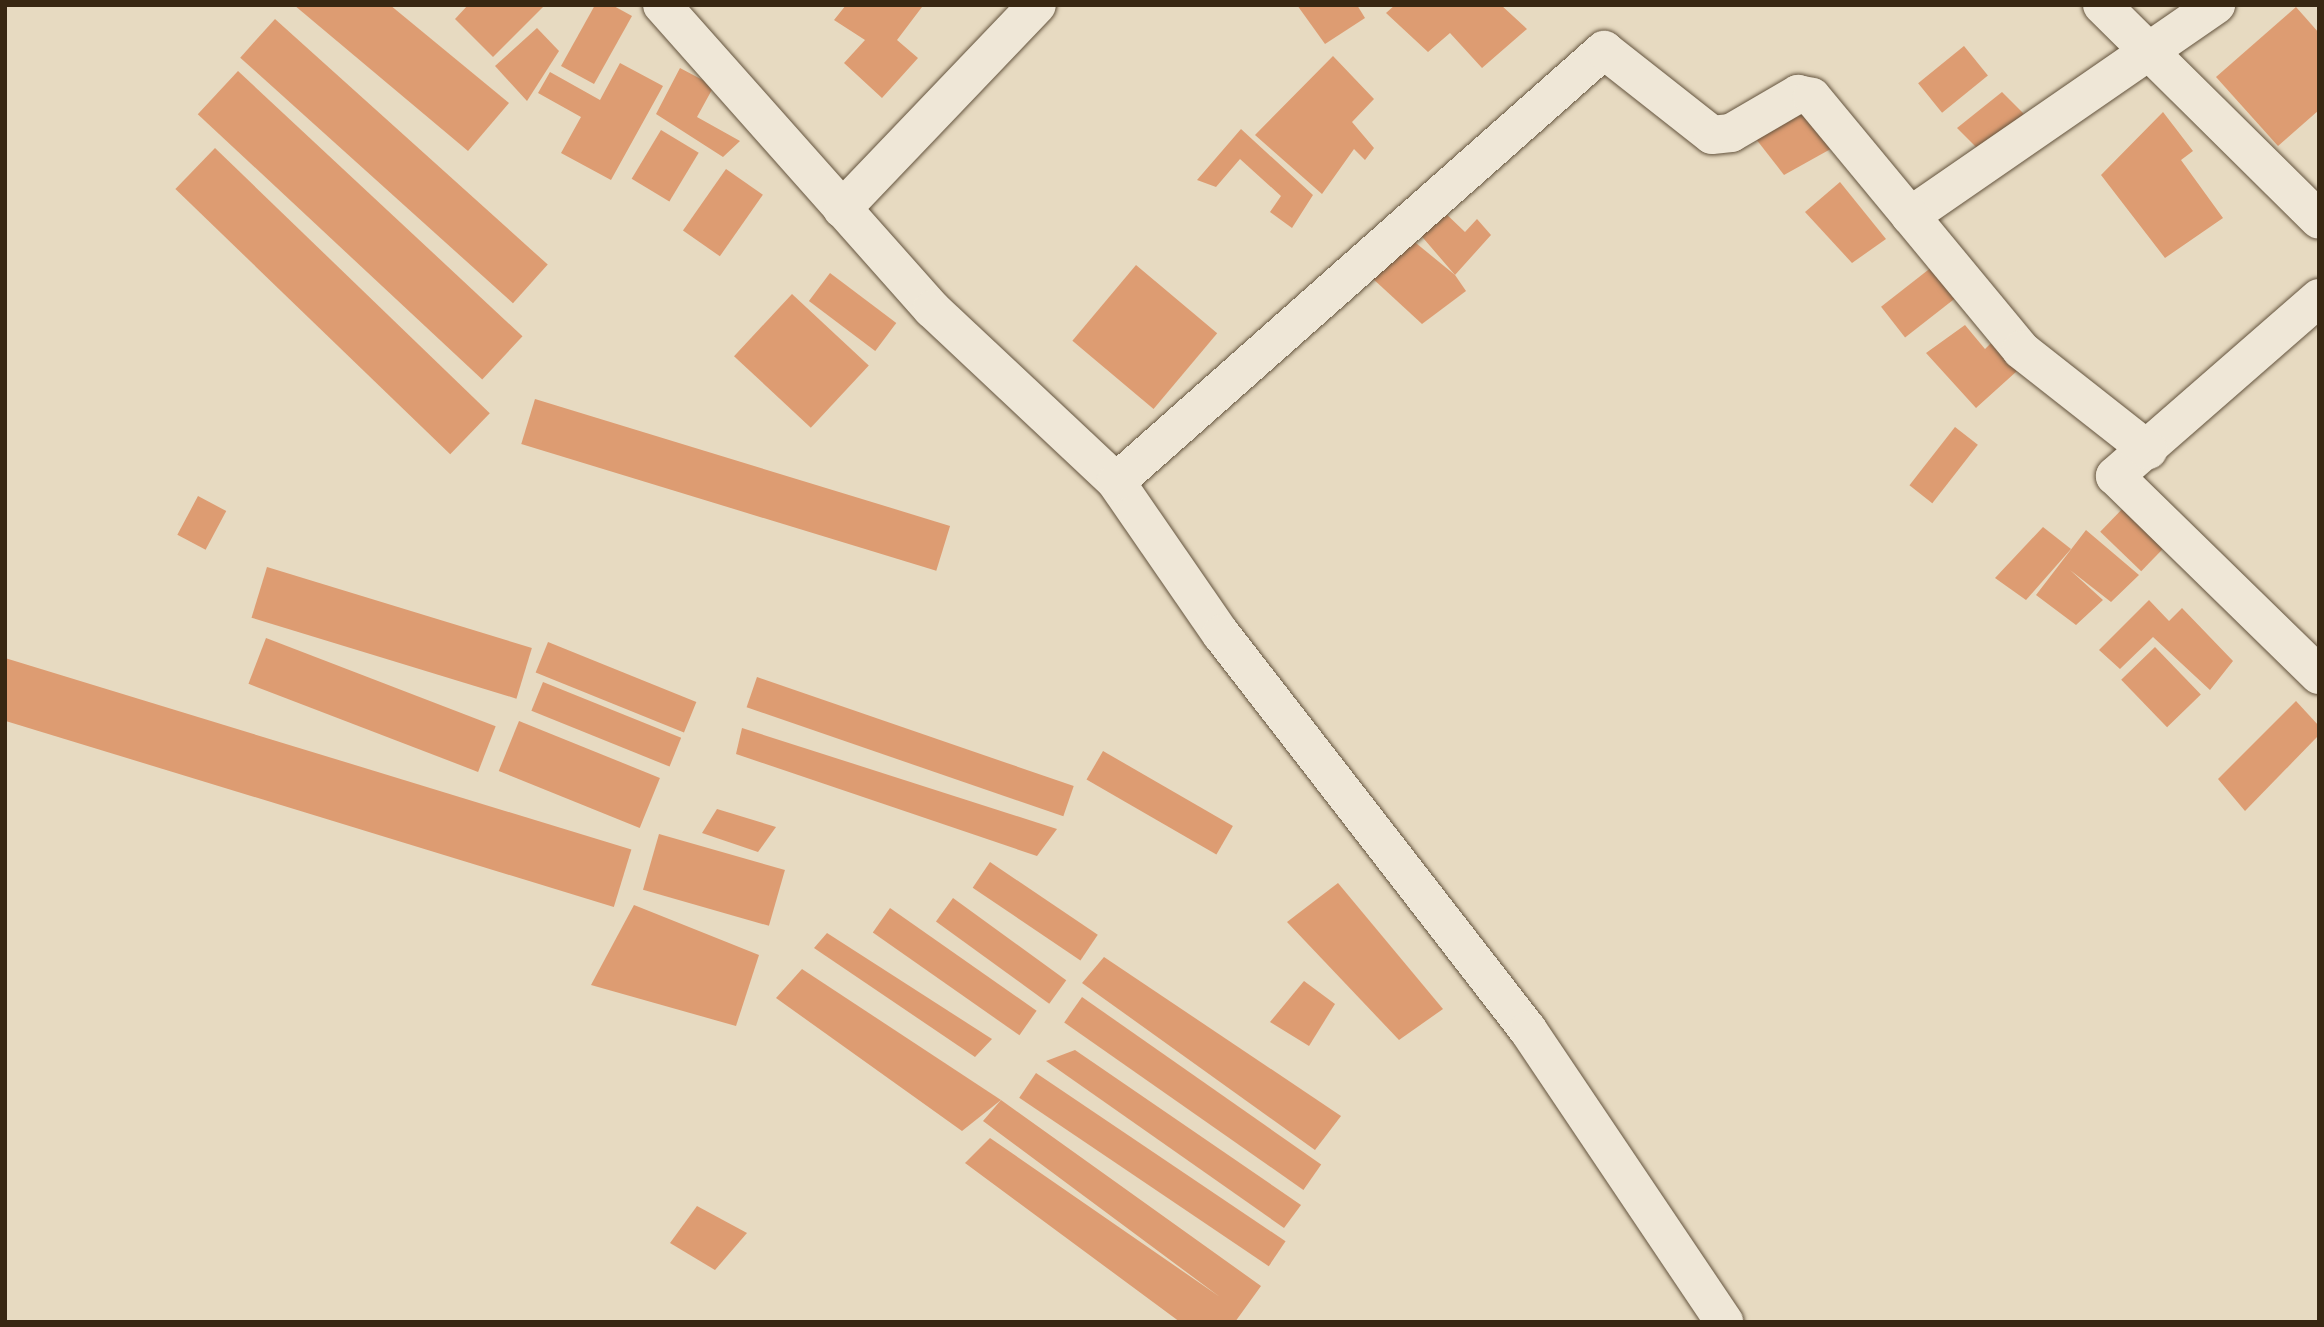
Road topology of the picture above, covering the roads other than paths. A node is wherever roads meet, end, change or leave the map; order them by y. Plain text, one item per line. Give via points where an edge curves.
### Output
1 (662, 5) edge
2 (1037, 5) edge
3 (2102, 5) edge
4 (2216, 5) edge
5 (2151, 51) junction
6 (842, 209) junction
7 (1910, 216) junction
8 (2319, 220) edge
9 (2319, 298) edge
10 (2148, 450) junction
11 (1116, 482) junction
12 (2319, 675) edge
13 (1724, 1322) edge

1 - 6 street
2 - 6 street
3 - 5 street
4 - 5 street
5 - 7 street
5 - 8 street
6 - 11 street via 932,309
7 - 10 street via 2021,349
7 - 11 street via 1808,94 1798,94 1731,134 1712,135 1611,52 1598,51
9 - 10 street
10 - 12 street via 2116,476
11 - 13 street via 1220,634 1528,1030

